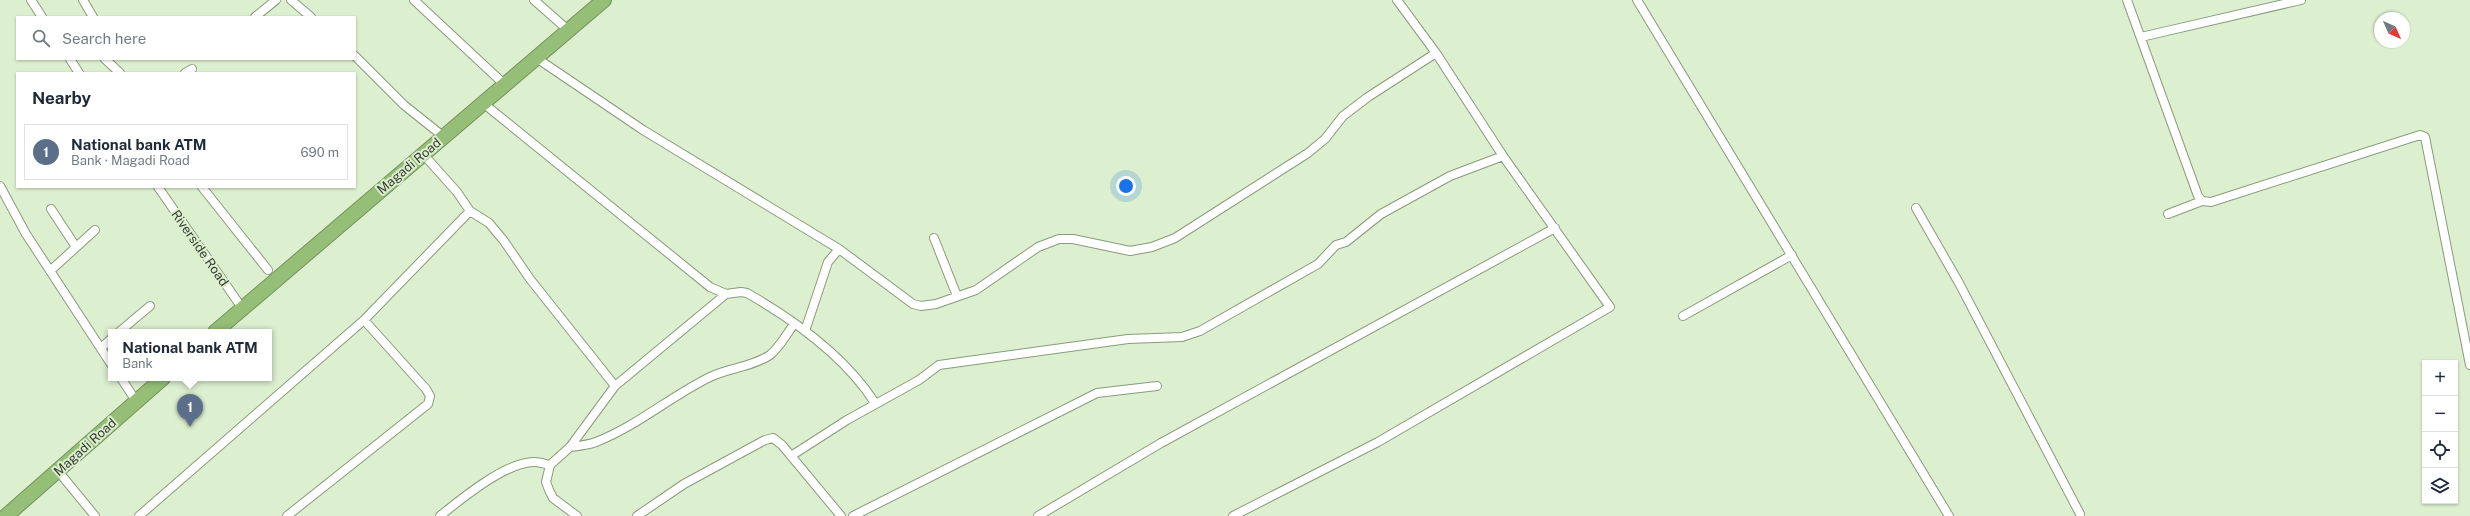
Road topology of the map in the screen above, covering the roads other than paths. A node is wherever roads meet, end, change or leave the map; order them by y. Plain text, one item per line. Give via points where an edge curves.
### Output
1 (31, 0) edge
2 (83, 0) edge
3 (276, 0) edge
4 (291, 0) edge
5 (414, 0) edge
6 (534, 0) edge
7 (604, 0) edge
8 (1397, 0) edge
9 (1637, 0) edge
10 (2127, 0) edge
11 (2300, 0) edge
12 (41, 16) edge
13 (92, 16) edge
14 (256, 16) edge
15 (310, 16) edge
16 (568, 30) junction
17 (2141, 37) junction
18 (1436, 53) junction
19 (356, 57) edge
20 (535, 57) junction
21 (71, 60) edge
22 (105, 60) edge
23 (78, 72) edge
24 (119, 72) edge
25 (504, 84) junction
26 (482, 103) junction
27 (444, 137) junction
28 (423, 154) junction
29 (1504, 156) junction
30 (0, 186) edge
31 (159, 188) edge
32 (203, 188) edge
33 (2202, 201) junction
34 (1916, 208) dead end
35 (51, 210) dead end
36 (470, 211) junction
37 (2168, 214) dead end
38 (1555, 228) junction
39 (95, 230) dead end
40 (934, 238) dead end
41 (76, 248) junction
42 (839, 249) junction
43 (1792, 255) junction
44 (268, 270) dead end
45 (50, 271) junction
46 (726, 294) junction
47 (957, 296) junction
48 (150, 306) dead end
49 (242, 308) junction
50 (1683, 316) dead end
51 (364, 320) junction
52 (794, 324) junction
53 (123, 329) edge
54 (218, 329) edge
55 (805, 331) junction
56 (108, 342) edge
57 (101, 348) junction
58 (108, 359) edge
59 (2470, 366) edge
60 (123, 381) edge
61 (159, 381) edge
62 (615, 386) junction
63 (1157, 386) dead end
64 (136, 401) junction
65 (876, 403) junction
66 (570, 447) junction
67 (791, 456) junction
68 (550, 466) junction
69 (58, 471) junction
70 (2079, 515) edge
71 (6, 516) edge
72 (95, 516) edge
73 (139, 516) edge
74 (287, 516) edge
75 (440, 516) edge
76 (578, 516) edge
77 (637, 516) edge
78 (841, 516) edge
79 (853, 516) edge
80 (1038, 516) edge
81 (1233, 516) edge
82 (1949, 516) edge

1 - 12 street
2 - 13 street
3 - 14 street
4 - 15 street
5 - 25 street
6 - 16 street
7 - 16 highway, Magadi Road
8 - 18 street
9 - 43 street
10 - 17 street
11 - 17 street
16 - 20 highway, Magadi Road
17 - 33 street via 2198,196
18 - 29 street
18 - 47 street via 1343,116 1325,139 1308,153 1175,238 1152,247 1130,251 1073,239 1059,239 1038,247 976,290
19 - 27 street via 404,105
20 - 25 highway, Magadi Road
20 - 42 street via 643,130
21 - 23 street
22 - 24 street
25 - 26 highway, Magadi Road
26 - 27 highway, Magadi Road
26 - 46 street via 710,287
27 - 28 highway, Magadi Road
28 - 36 street via 457,192
28 - 49 highway, Magadi Road
29 - 38 street
29 - 65 street via 1450,176 1381,214 1346,242 1336,245 1318,264 1200,332 1182,337 1128,339 939,365 919,380
30 - 45 street
31 - 49 street, Riverside Road
32 - 44 street
33 - 37 street
33 - 59 street via 2211,202 2420,135 2425,137
34 - 70 street via 1959,283
35 - 41 street
36 - 51 street
36 - 62 street via 489,223 504,241 530,279
38 - 80 street via 1161,443
38 - 81 street via 1610,307 1378,442
39 - 41 street
40 - 47 street
41 - 45 street
42 - 47 street via 912,304 936,304
42 - 55 street via 828,262
43 - 50 street
43 - 82 street
45 - 57 street
46 - 52 street via 747,293
46 - 62 street
48 - 53 street
49 - 54 highway, Magadi Road
51 - 73 street
51 - 74 street via 426,389 430,396 428,404
52 - 55 street
52 - 66 street via 778,348 768,356 754,363 722,371 691,386 634,423 596,442
55 - 65 street via 844,363
56 - 57 street
57 - 58 street
60 - 64 street
61 - 64 highway, Magadi Road
62 - 66 street
63 - 79 street via 1097,393
64 - 69 highway, Magadi Road
65 - 67 street
66 - 68 street
67 - 77 street via 773,438 765,440 684,484
67 - 78 street
68 - 75 street via 534,462 485,481
68 - 76 street via 546,482 553,498
69 - 71 highway, Magadi Road
69 - 72 street

